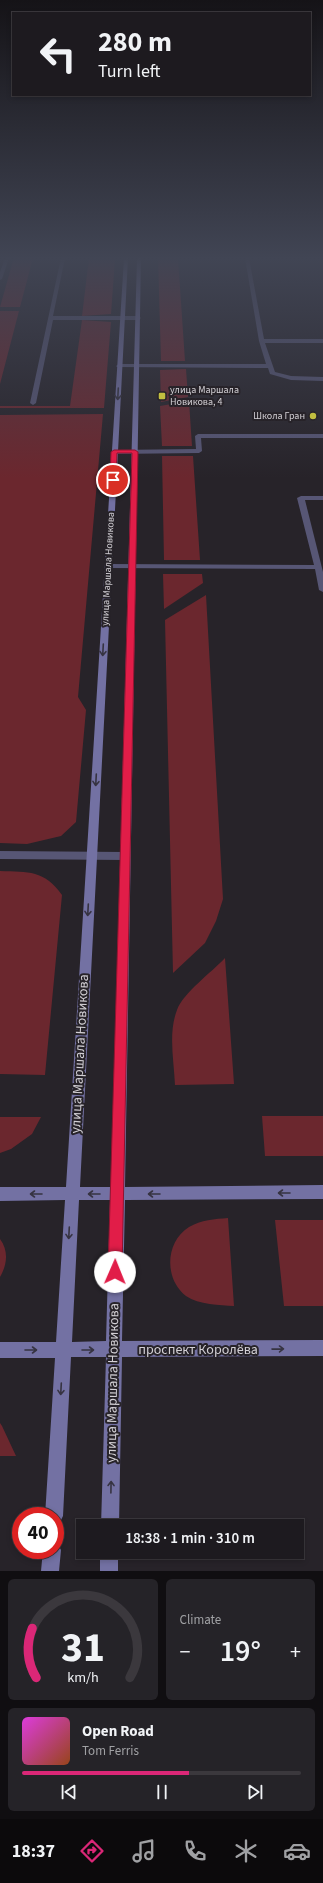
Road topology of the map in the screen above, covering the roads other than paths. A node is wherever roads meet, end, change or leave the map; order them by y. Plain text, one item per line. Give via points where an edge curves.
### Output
1 (48, 331) edge
2 (121, 331) edge
3 (138, 331) edge
4 (260, 331) edge
5 (262, 341) junction
6 (323, 341) edge
7 (119, 366) junction
8 (137, 366) junction
9 (268, 366) junction
10 (323, 379) edge
11 (33, 403) dead end
12 (323, 436) edge
13 (114, 452) junction
14 (135, 452) junction
15 (323, 498) edge
16 (108, 566) junction
17 (132, 566) junction
18 (318, 566) junction
19 (323, 590) edge
20 (0, 855) edge
21 (91, 856) junction
22 (125, 856) junction
23 (323, 1192) edge
24 (0, 1194) edge
25 (72, 1194) junction
26 (117, 1194) junction
27 (323, 1348) edge
28 (0, 1350) edge
29 (63, 1350) junction
30 (114, 1350) junction
31 (54, 1507) edge
32 (110, 1519) edge
33 (51, 1559) edge
34 (109, 1559) edge
35 (50, 1571) edge
36 (109, 1571) edge

1 - 11 street
2 - 7 street, улица Маршала Новикова
3 - 8 street, улица Маршала Новикова
4 - 5 street
5 - 6 street
5 - 9 street
7 - 8 street
7 -> 13 street, улица Маршала Новикова
8 - 9 street
8 - 14 street, улица Маршала Новикова
9 - 10 street via 272,373 291,378
12 - 14 street via 198,436 199,451
13 - 14 street
13 - 16 street, улица Маршала Новикова
14 - 17 street, улица Маршала Новикова
15 - 18 street via 301,498
16 - 17 street
16 -> 21 street, улица Маршала Новикова
17 - 18 street
17 - 22 street, улица Маршала Новикова
18 - 19 street
20 - 21 street
21 - 22 street
21 -> 25 street, улица Маршала Новикова
22 - 26 street, улица Маршала Новикова
23 -> 26 street
25 -> 24 street
26 -> 25 street
25 -> 29 street, улица Маршала Новикова
26 - 30 street, улица Маршала Новикова
30 -> 27 street, проспект Королёва
28 -> 29 street, проспект Королёва
29 -> 30 street, проспект Королёва
29 -> 31 street, улица Маршала Новикова
32 -> 30 street, улица Маршала Новикова
33 - 35 street
34 - 36 street

